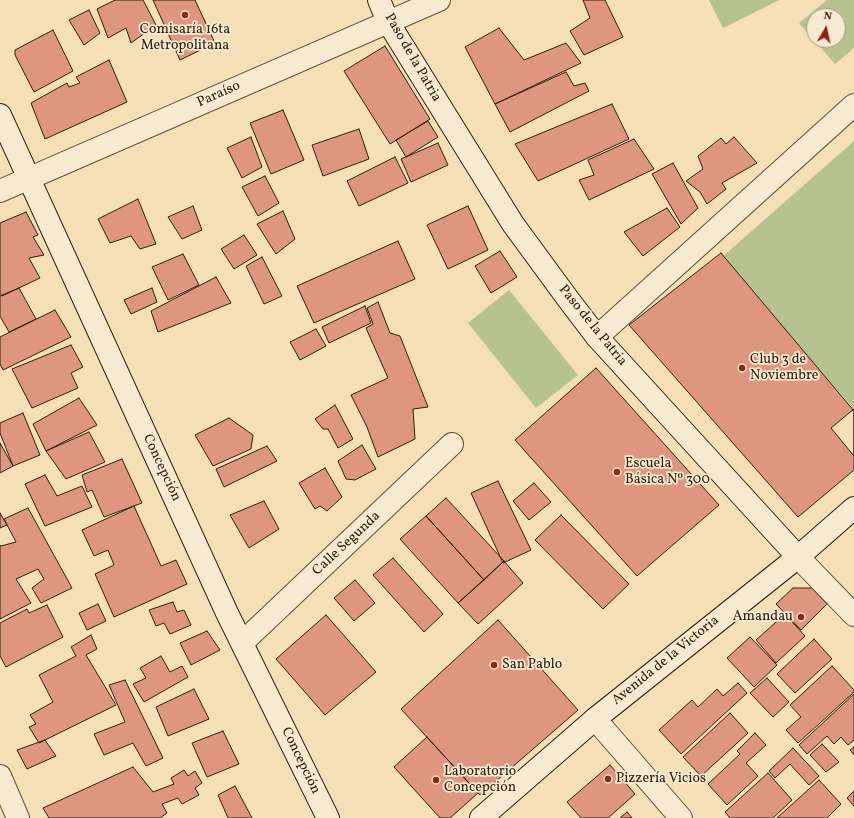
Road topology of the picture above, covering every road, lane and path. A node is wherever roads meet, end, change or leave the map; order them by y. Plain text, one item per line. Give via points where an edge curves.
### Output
1 (379, 0) edge
2 (439, 0) edge
3 (388, 22) junction
4 (854, 105) edge
5 (0, 115) edge
6 (29, 178) junction
7 (0, 191) edge
8 (597, 337) junction
9 (452, 444) dead end
10 (854, 508) edge
11 (798, 557) junction
12 (854, 615) edge
13 (242, 643) junction
14 (594, 719) junction
15 (0, 776) edge
16 (18, 818) edge
17 (328, 818) edge
18 (481, 818) edge
19 (681, 818) edge

1 - 3 street, Paso de la Patria
2 - 3 street, Paraíso
3 - 6 street, Paraíso
3 - 8 street, Paso de la Patria via 513,224
4 - 8 street
5 - 6 street, Concepción
6 - 7 street, Paraíso
6 - 13 street, Concepción
8 - 11 street, Paso de la Patria
9 - 13 street, Calle Segunda
10 - 11 street, Avenida de la Victoria
11 - 12 street, Paso de la Patria
11 - 14 street, Avenida de la Victoria
13 - 17 street, Concepción
14 - 18 street, Avenida de la Victoria
14 - 19 street
15 - 16 street

